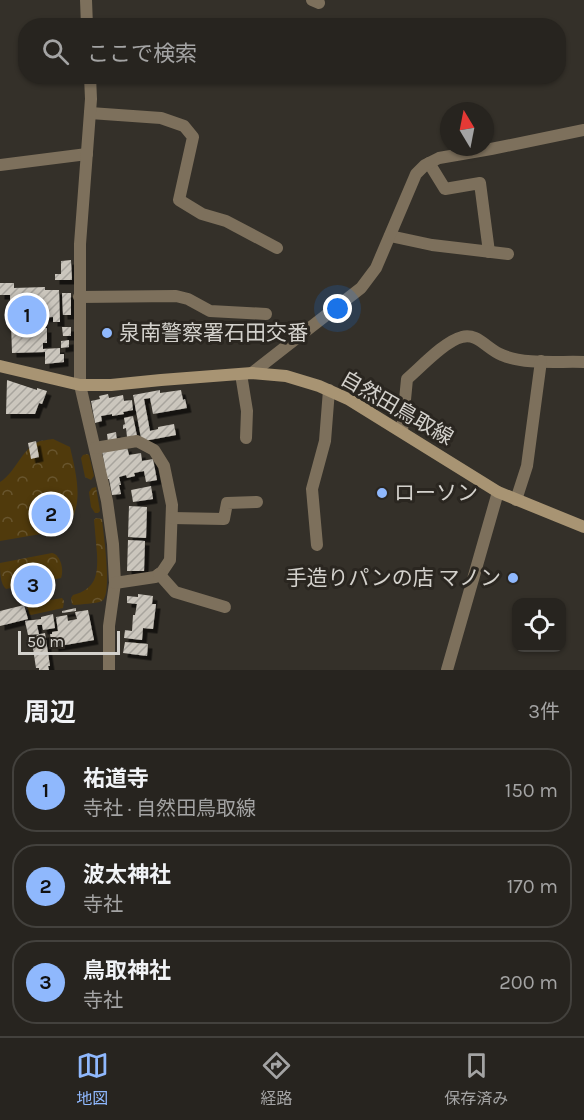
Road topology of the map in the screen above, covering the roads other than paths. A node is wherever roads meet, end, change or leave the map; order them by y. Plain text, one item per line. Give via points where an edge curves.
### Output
1 (86, 0) edge
2 (87, 18) edge
3 (90, 84) edge
4 (90, 113) junction
5 (584, 130) edge
6 (87, 154) junction
7 (429, 163) junction
8 (0, 165) edge
9 (390, 236) junction
10 (277, 248) dead end
11 (489, 252) junction
12 (508, 254) dead end
13 (79, 297) junction
14 (266, 314) dead end
15 (542, 361) junction
16 (584, 362) edge
17 (0, 366) edge
18 (246, 374) junction
19 (80, 385) junction
20 (329, 390) junction
21 (402, 431) junction
22 (246, 438) dead end
23 (94, 448) junction
24 (498, 492) junction
25 (516, 500) junction
26 (256, 502) dead end
27 (172, 518) junction
28 (584, 527) edge
29 (316, 545) dead end
30 (159, 574) junction
31 (115, 583) junction
32 (225, 608) dead end
33 (110, 670) edge
34 (447, 670) edge

1 - 2 street
3 - 4 street
4 - 6 street
4 - 10 street via 161,117 184,126 193,137 179,200
5 - 7 street via 438,158
6 - 8 street
6 - 13 street
7 - 9 street via 416,174
7 - 11 street via 445,189 480,183
9 - 11 street
9 - 18 street via 376,268 361,288
11 - 12 street
13 - 14 street via 176,296 210,311
13 - 19 street
15 - 16 street
15 - 21 street via 503,356 472,336 462,336 407,379
15 - 25 street via 527,466
17 - 19 main road, 自然田鳥取線
18 - 19 main road, 自然田鳥取線
18 - 20 main road, 自然田鳥取線 via 286,376
18 - 22 street
19 - 23 street
20 - 21 main road, 自然田鳥取線
20 - 29 street via 325,441 312,489
21 - 24 main road, 自然田鳥取線
23 - 27 street via 137,441 154,450 164,466
23 - 31 street via 113,544
24 - 25 main road, 自然田鳥取線
24 - 34 street
25 - 28 main road, 自然田鳥取線
26 - 27 street via 227,503 224,519
27 - 30 street via 170,561
30 - 31 street
30 - 32 street via 175,592
31 - 33 street via 109,626

